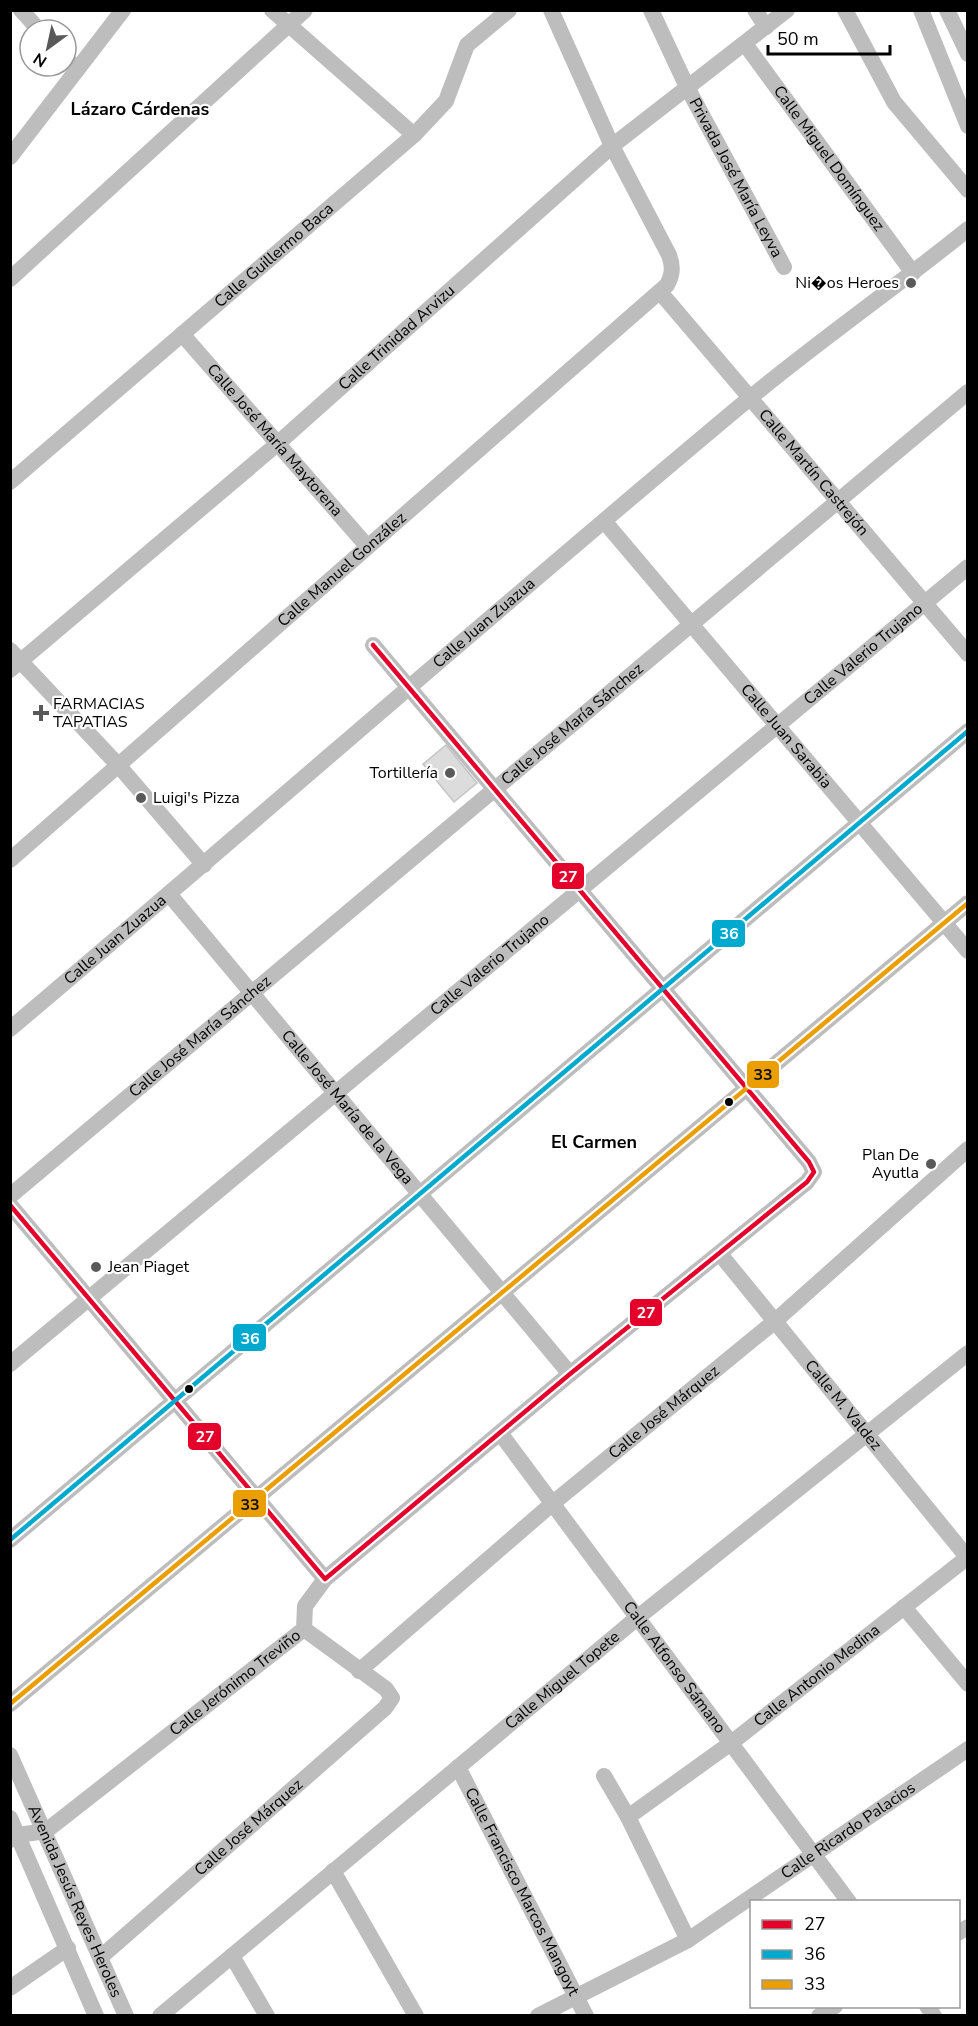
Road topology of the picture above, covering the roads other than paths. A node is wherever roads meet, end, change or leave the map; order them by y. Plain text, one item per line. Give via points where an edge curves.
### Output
1 (123, 10) edge
2 (272, 10) edge
3 (305, 10) edge
4 (509, 10) edge
5 (551, 10) edge
6 (651, 10) edge
7 (755, 10) edge
8 (787, 10) edge
9 (846, 10) edge
10 (921, 10) edge
11 (947, 10) edge
12 (289, 26) junction
13 (766, 27) junction
14 (745, 44) junction
15 (968, 54) edge
16 (78, 58) edge
17 (62, 78) edge
18 (688, 89) junction
19 (968, 126) edge
20 (414, 135) junction
21 (612, 146) junction
22 (13, 147) edge
23 (968, 190) edge
24 (968, 229) edge
25 (784, 267) dead end
26 (913, 273) junction
27 (12, 276) edge
28 (660, 292) junction
29 (183, 334) junction
30 (968, 392) edge
31 (748, 399) junction
32 (276, 445) junction
33 (10, 482) edge
34 (837, 502) junction
35 (604, 521) junction
36 (367, 546) junction
37 (968, 567) edge
38 (924, 603) junction
39 (692, 624) junction
40 (373, 645) dead end
41 (968, 654) edge
42 (14, 660) edge
43 (408, 687) junction
44 (778, 724) junction
45 (968, 731) edge
46 (119, 766) junction
47 (496, 788) junction
48 (859, 821) junction
49 (10, 860) edge
50 (204, 866) junction
51 (581, 889) junction
52 (169, 894) junction
53 (968, 903) edge
54 (944, 923) junction
55 (968, 951) edge
56 (664, 988) junction
57 (252, 993) junction
58 (10, 1029) edge
59 (747, 1087) junction
60 (335, 1094) junction
61 (968, 1149) edge
62 (419, 1195) junction
63 (10, 1196) edge
64 (10, 1205) edge
65 (720, 1254) junction
66 (501, 1293) junction
67 (88, 1298) junction
68 (774, 1322) junction
69 (968, 1353) edge
70 (10, 1364) edge
71 (570, 1374) junction
72 (175, 1403) junction
73 (500, 1433) junction
74 (866, 1434) junction
75 (257, 1499) junction
76 (553, 1503) junction
77 (10, 1540) edge
78 (967, 1557) edge
79 (325, 1579) junction
80 (904, 1607) junction
81 (637, 1618) junction
82 (304, 1629) junction
83 (359, 1671) junction
84 (968, 1684) edge
85 (10, 1704) edge
86 (731, 1743) junction
87 (968, 1749) edge
88 (10, 1755) edge
89 (458, 1767) junction
90 (604, 1776) dead end
91 (628, 1817) junction
92 (10, 1818) edge
93 (46, 1831) junction
94 (14, 1838) edge
95 (814, 1855) junction
96 (333, 1871) junction
97 (848, 1900) edge
98 (688, 1940) junction
99 (68, 1948) junction
100 (102, 1956) junction
101 (232, 1956) junction
102 (10, 1988) edge
103 (578, 1996) junction
104 (834, 2008) edge
105 (96, 2016) edge
106 (126, 2016) edge
107 (160, 2016) edge
108 (267, 2016) edge
109 (416, 2016) edge
110 (538, 2016) edge
111 (586, 2016) edge
112 (819, 2016) edge

1 - 16 street
2 - 12 street
3 - 12 street
4 - 20 street, Calle Guillermo Baca via 466,45 446,101
5 - 21 street
6 - 18 street, Privada José María Leyva
7 - 13 street
8 - 13 street, Calle Trinidad Arvizu
9 - 23 street via 894,102
10 - 19 street
11 - 15 street
12 - 20 street
12 - 27 street
13 - 14 street, Calle Trinidad Arvizu
14 - 18 street, Calle Trinidad Arvizu
14 - 26 street, Calle Miguel Domínguez
17 - 22 street
18 - 21 street, Calle Trinidad Arvizu
18 - 25 street, Privada José María Leyva
20 - 29 street, Calle Guillermo Baca
21 - 28 street, Calle Manuel González via 669,255 672,277
21 - 32 street, Calle Trinidad Arvizu
24 - 26 street, Calle Juan Zuazua
26 - 31 street, Calle Juan Zuazua
28 - 31 street, Calle Martín Castrejón
28 - 36 street, Calle Manuel González
29 - 32 street, Calle José María Maytorena
29 - 33 street, Calle Guillermo Baca
30 - 34 street, Calle José María Sánchez
31 - 34 street, Calle Martín Castrejón
31 - 35 street, Calle Juan Zuazua
32 - 36 street, Calle José María Maytorena
32 - 42 street, Calle Trinidad Arvizu
34 - 38 street, Calle Martín Castrejón
34 - 39 street, Calle José María Sánchez
35 - 39 street, Calle Juan Sarabia
35 - 43 street, Calle Juan Zuazua
36 - 46 street, Calle Manuel González
37 - 38 street, Calle Valerio Trujano
38 - 41 street, Calle Martín Castrejón
38 - 44 street, Calle Valerio Trujano
39 - 44 street, Calle Juan Sarabia
39 - 47 street, Calle José María Sánchez
40 - 43 street
42 - 46 street
43 - 47 street
43 - 50 street, Calle Juan Zuazua
44 - 48 street, Calle Juan Sarabia
44 - 51 street, Calle Valerio Trujano
45 - 48 street
46 - 49 street, Calle Manuel González
46 - 50 street
47 - 51 street
47 - 57 street, Calle José María Sánchez
48 - 54 street, Calle Juan Sarabia
48 - 56 street
50 - 52 street, Calle Juan Zuazua
51 - 56 street
51 - 60 street, Calle Valerio Trujano
52 - 57 street, Calle José María de la Vega
52 - 58 street, Calle Juan Zuazua
53 - 54 street
54 - 55 street, Calle Juan Sarabia
54 - 59 street
56 - 59 street
56 - 62 street
57 - 60 street, Calle José María de la Vega
57 - 63 street, Calle José María Sánchez
59 - 65 street, Calle Jerónimo Treviño via 814,1172
59 - 66 street
60 - 62 street, Calle José María de la Vega
60 - 67 street, Calle Valerio Trujano
61 - 68 street, Calle José Márquez
62 - 66 street, Calle José María de la Vega
62 - 72 street
64 - 67 street
65 - 68 street, Calle M. Valdez
65 - 71 street, Calle Jerónimo Treviño
66 - 71 street, Calle José María de la Vega
66 - 75 street
67 - 70 street, Calle Valerio Trujano
67 - 72 street
68 - 74 street, Calle M. Valdez
68 - 76 street, Calle José Márquez
69 - 74 street, Calle Miguel Topete
71 - 73 street, Calle Jerónimo Treviño
72 - 75 street
72 - 77 street
73 - 76 street, Calle Alfonso Sámano
73 - 79 street, Calle Jerónimo Treviño
74 - 78 street, Calle M. Valdez
74 - 81 street, Calle Miguel Topete
75 - 79 street
75 - 85 street
76 - 81 street, Calle Alfonso Sámano
76 - 83 street, Calle José Márquez
78 - 80 street, Calle Antonio Medina
79 - 82 street, Calle Jerónimo Treviño via 305,1606
80 - 84 street
80 - 86 street, Calle Antonio Medina
81 - 86 street, Calle Alfonso Sámano
81 - 89 street, Calle Miguel Topete
82 - 83 street
82 - 93 street, Calle Jerónimo Treviño
83 - 100 street, Calle José Márquez via 386,1689 392,1698 386,1708
86 - 91 street, Calle Antonio Medina
86 - 95 street, Calle Alfonso Sámano
87 - 95 street, Calle Ricardo Palacios
88 - 93 street, Avenida Jesús Reyes Heroles
89 - 96 street, Calle Miguel Topete
89 - 103 street, Calle Francisco Marcos Mangoyt
90 - 91 street
91 - 98 street
92 - 94 street, Avenida Jesús Reyes Heroles
93 - 94 street, Calle Jerónimo Treviño
93 - 100 street, Avenida Jesús Reyes Heroles
94 - 99 street, Avenida Jesús Reyes Heroles
95 - 97 street, Calle Alfonso Sámano
95 - 98 street, Calle Ricardo Palacios
96 - 101 street, Calle Miguel Topete
96 - 109 street
98 - 103 street, Calle Ricardo Palacios
99 - 102 street
99 - 105 street, Avenida Jesús Reyes Heroles
100 - 106 street, Avenida Jesús Reyes Heroles
101 - 107 street, Calle Miguel Topete
101 - 108 street
103 - 110 street, Calle Ricardo Palacios
103 - 111 street, Calle Francisco Marcos Mangoyt
104 - 112 street

